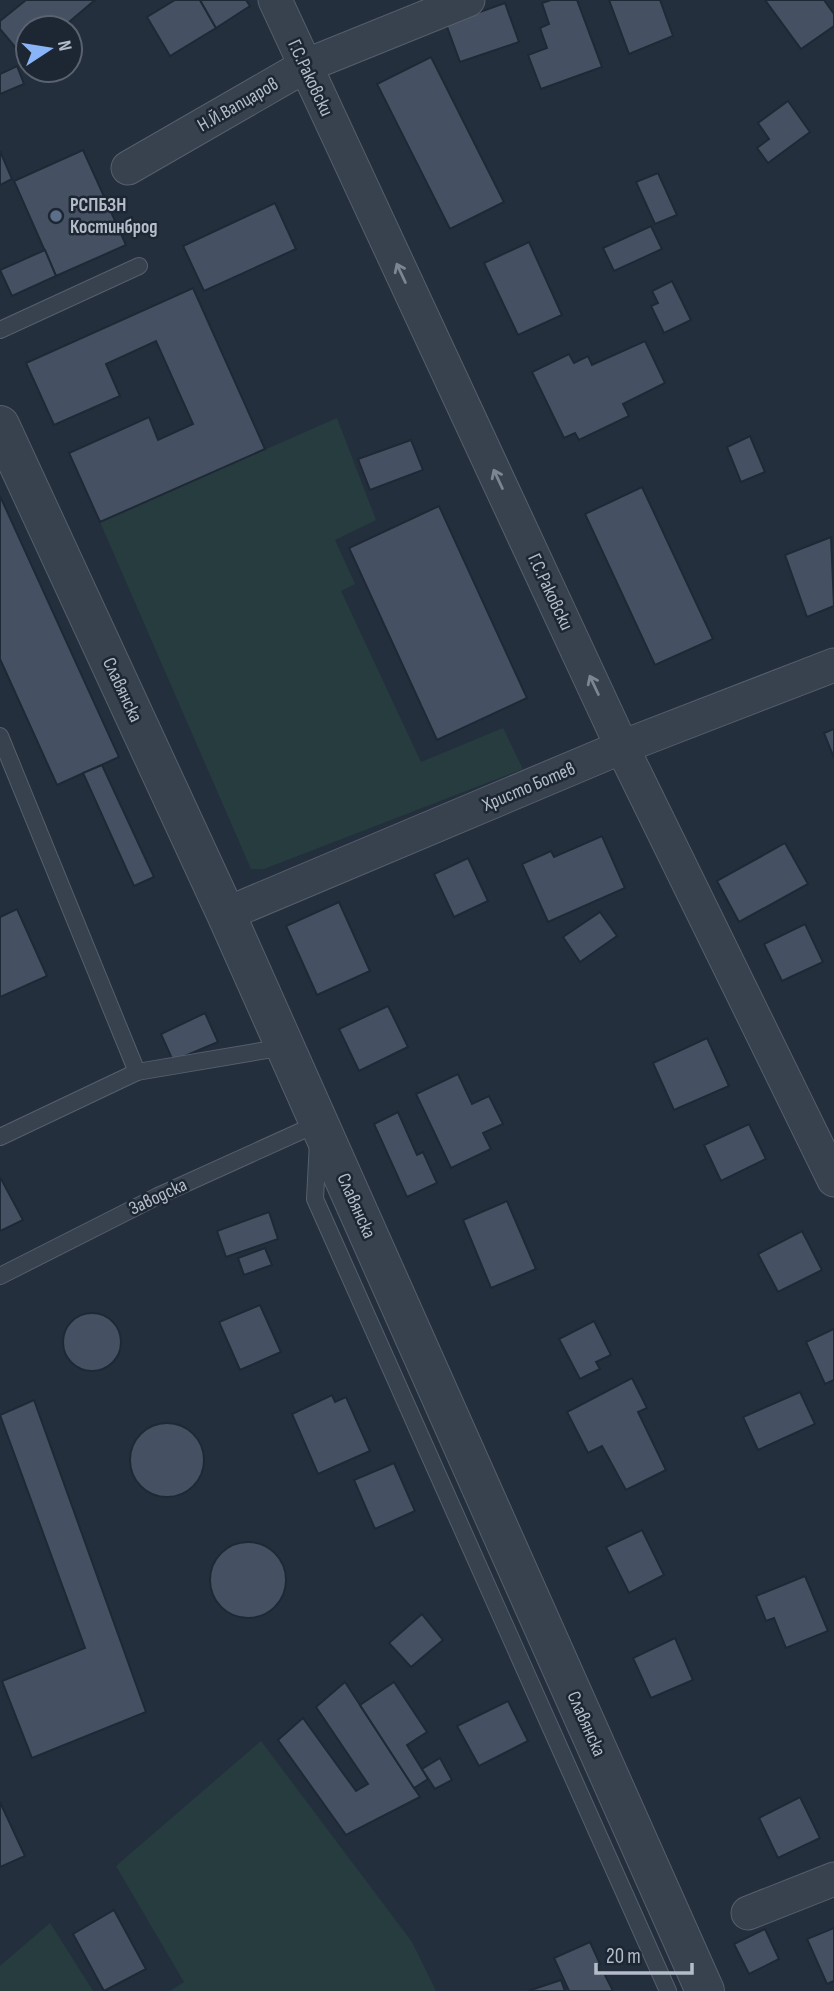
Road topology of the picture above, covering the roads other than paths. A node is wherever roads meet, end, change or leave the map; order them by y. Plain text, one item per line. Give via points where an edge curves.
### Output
1 (275, 0) edge
2 (468, 0) edge
3 (304, 66) junction
4 (128, 168) dead end
5 (139, 266) dead end
6 (0, 330) edge
7 (0, 425) edge
8 (834, 665) edge
9 (0, 736) edge
10 (622, 747) junction
11 (226, 914) junction
12 (285, 1047) junction
13 (137, 1072) junction
14 (319, 1124) junction
15 (0, 1137) edge
16 (834, 1180) edge
17 (0, 1276) edge
18 (834, 1879) edge
19 (748, 1913) dead end
20 (668, 1991) edge
21 (705, 1991) edge

1 - 3 street, Г.С.Раковски
2 - 3 street, Н.Й.Вапцаров
3 - 4 street, Н.Й.Вапцаров
10 -> 3 street, Г.С.Раковски
5 - 6 lane
7 - 11 street, Славянска
8 - 10 street, Христо Ботев
9 - 13 lane
10 - 11 street, Христо Ботев
10 - 16 street, Г.С.Раковски
11 - 12 street, Славянска
12 - 13 lane
12 - 14 street, Славянска
13 - 15 lane
14 - 17 lane, Заводска via 159,1196
14 - 20 lane via 315,1199
14 - 21 street, Славянска
18 - 19 street

